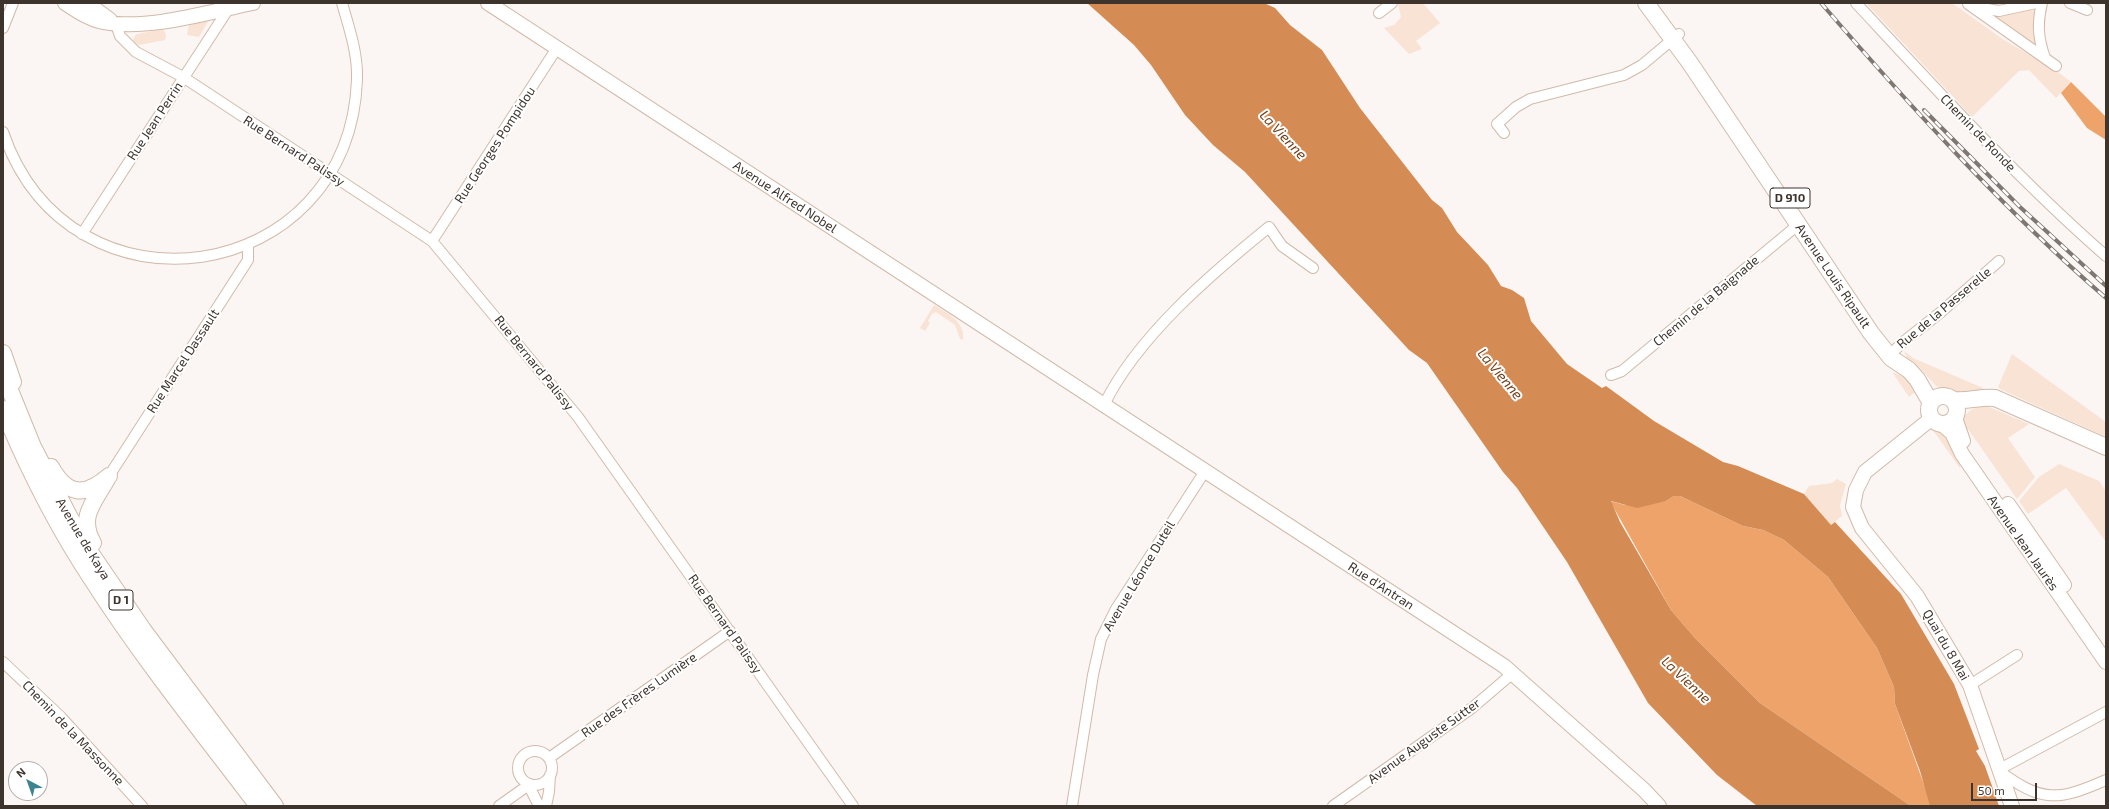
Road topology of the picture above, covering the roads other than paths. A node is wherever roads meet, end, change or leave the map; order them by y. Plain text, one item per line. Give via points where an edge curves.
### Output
1 (13, 3) edge
2 (65, 3) edge
3 (88, 3) edge
4 (253, 3) edge
5 (342, 3) edge
6 (488, 3) edge
7 (1392, 3) edge
8 (1646, 3) edge
9 (1658, 3) edge
10 (1856, 3) edge
11 (1967, 3) edge
12 (2036, 3) edge
13 (2042, 3) edge
14 (2070, 3) edge
15 (228, 8) junction
16 (2087, 10) dead end
17 (1380, 13) dead end
18 (116, 24) junction
19 (3, 28) edge
20 (1676, 37) junction
21 (557, 48) junction
22 (2045, 58) junction
23 (2056, 66) dead end
24 (183, 77) junction
25 (3, 132) edge
26 (1504, 133) dead end
27 (330, 174) junction
28 (1799, 224) junction
29 (82, 234) junction
30 (432, 241) junction
31 (248, 244) junction
32 (2106, 256) edge
33 (1999, 261) dead end
34 (1313, 268) dead end
35 (3, 353) edge
36 (1891, 354) junction
37 (3, 373) edge
38 (1611, 375) dead end
39 (1082, 391) joint
40 (1104, 405) junction
41 (3, 409) edge
42 (1944, 410) junction
43 (2106, 447) edge
44 (1205, 472) junction
45 (109, 476) junction
46 (144, 631) junction
47 (730, 631) junction
48 (2106, 647) edge
49 (2017, 655) dead end
50 (3, 662) edge
51 (2106, 662) edge
52 (1513, 673) junction
53 (1970, 685) junction
54 (2106, 712) edge
55 (549, 758) junction
56 (1998, 770) junction
57 (550, 774) junction
58 (2106, 780) edge
59 (530, 784) junction
60 (142, 806) edge
61 (258, 806) edge
62 (274, 806) edge
63 (499, 806) edge
64 (539, 806) edge
65 (546, 806) edge
66 (853, 806) edge
67 (1072, 806) edge
68 (1333, 806) edge
69 (1659, 806) edge
70 (2012, 806) edge

1 - 19 street
2 - 18 street via 90,17
3 - 18 street
4 - 15 street
5 - 27 street via 355,52 358,78 350,130
6 - 21 street, Avenue Alfred Nobel
7 - 17 street
8 - 20 main road, Avenue Louis Ripault / D 910
9 - 20 main road, Avenue Louis Ripault / D 910
10 - 32 street, Chemin de Ronde via 1972,128
11 - 12 street via 1999,11
11 - 22 street
13 - 22 street via 2038,29
14 - 16 street
15 - 18 street via 138,25
15 - 24 street, Rue Jean Perrin
18 - 24 street, Rue Bernard Palissy via 120,36 136,52
20 - 26 street via 1642,65 1624,75 1525,101 1497,124
20 - 28 main road, Avenue Louis Ripault / D 910
20 - 36 main road, Avenue Louis Ripault / D 910
21 - 30 street, Rue Georges Pompidou
21 - 39 street, Avenue Alfred Nobel
22 - 23 street
24 - 27 street, Rue Bernard Palissy
24 - 29 street, Rue Jean Perrin
25 - 29 street via 16,164 28,183 51,210
27 - 30 street, Rue Bernard Palissy
27 - 31 street via 303,208 272,232
28 - 36 main road, Avenue Louis Ripault / D 910
28 - 38 street, Chemin de la Baignade via 1622,371
29 - 31 street via 130,253 161,259 201,258 225,253
30 - 47 street, Rue Bernard Palissy via 559,392
31 - 45 street, Rue Marcel Dassault via 248,260
33 - 36 street, Rue de la Passerelle
34 - 40 street via 1282,246 1269,227 1220,268 1154,333 1119,378
35 - 45 main road via 30,424 57,478 70,488 83,490 97,486
36 - 42 main road, Avenue Louis Ripault / D 910 via 1909,370
37 - 46 main road, Avenue de Kaya / D 1 via 33,447 69,516 103,572
39 - 40 street, Rue d'Antran
40 - 44 street, Rue d'Antran
41 - 61 main road, Avenue de Kaya / D 1 via 39,488 92,580
42 - 43 main road via 1977,400 1995,398
42 - 48 street, Avenue Jean Jaurès / D 910
42 - 51 street, Avenue Jean Jaurès / D 910 via 1962,454
42 - 53 street, Quai du 8 Mai via 1864,472 1853,507 1862,528 1917,596
44 - 52 street, Rue d'Antran
44 - 67 street, Avenue Léonce Duteil via 1116,609 1101,639
45 - 46 main road via 90,509 86,527
46 - 62 main road, Avenue de Kaya / D 1
47 - 55 street, Rue des Frères Lumière
47 - 66 street, Rue Bernard Palissy
49 - 53 street
50 - 60 street, Chemin de la Massonne via 56,712
52 - 68 street, Avenue Auguste Sutter via 1472,708
52 - 69 street, Rue d'Antran
53 - 56 street, Quai du 8 Mai
54 - 56 street
55 - 57 street via 552,769
55 - 59 street via 535,751 521,757 518,762 519,773 525,782
56 - 58 street via 2023,787 2054,796 2076,793
56 - 70 street, Quai du 8 Mai
57 - 59 street via 540,784
57 - 65 street
59 - 63 street
59 - 64 street

